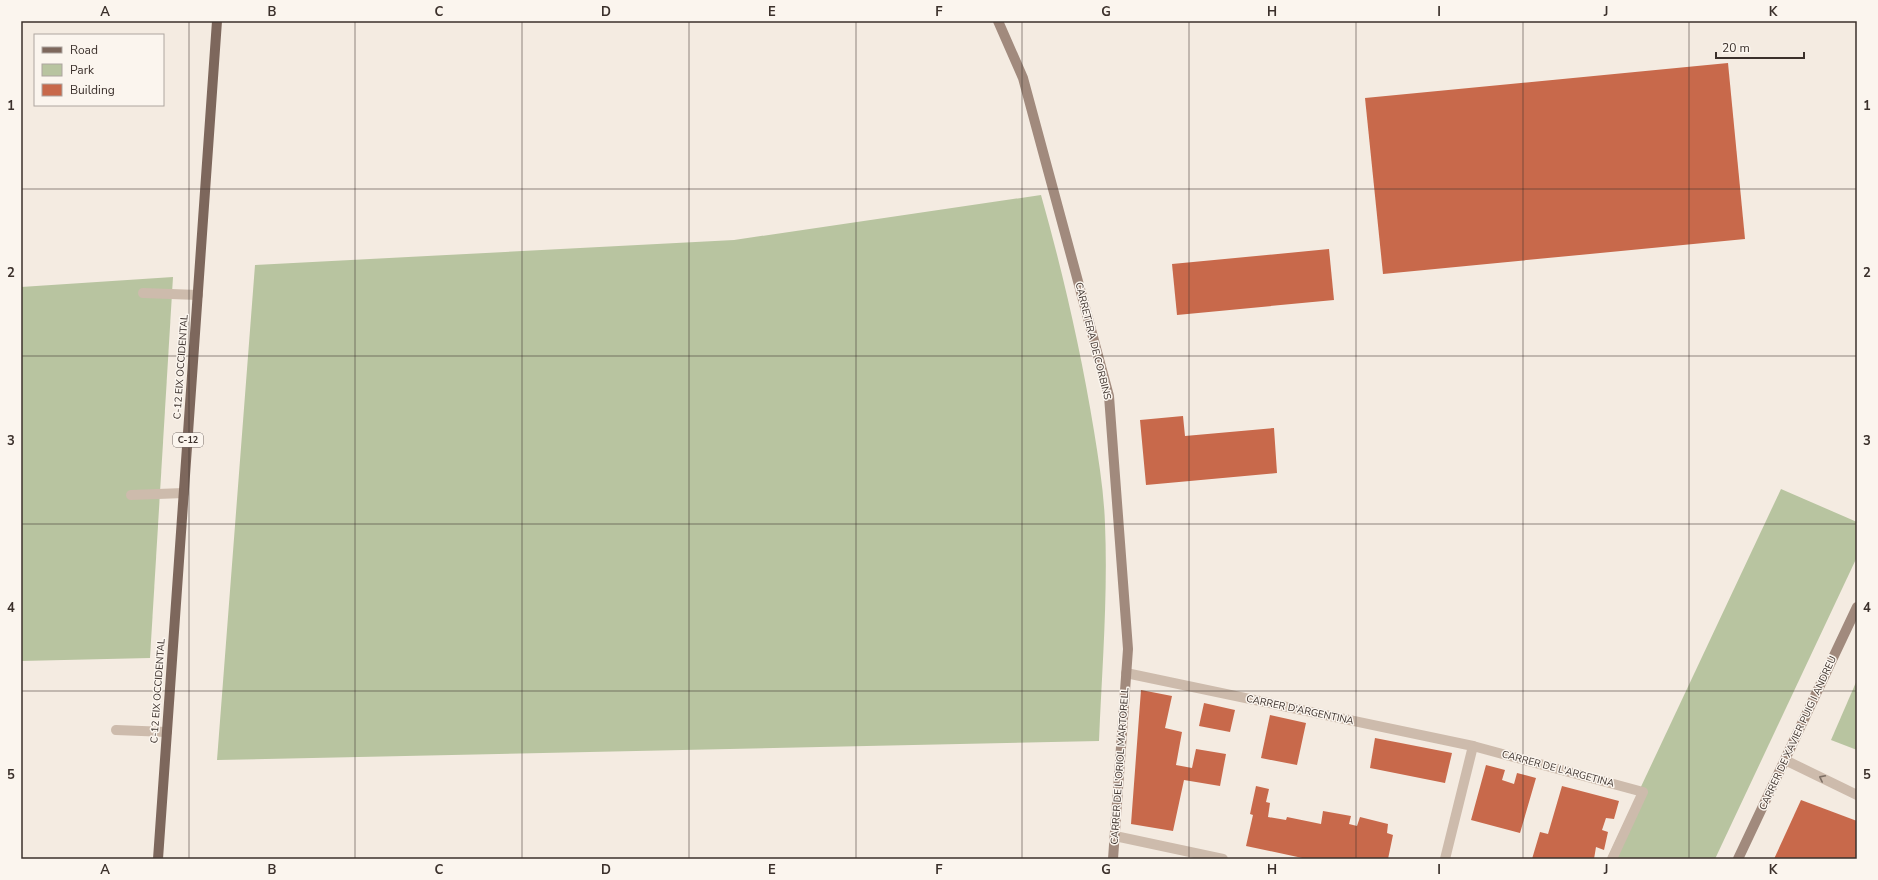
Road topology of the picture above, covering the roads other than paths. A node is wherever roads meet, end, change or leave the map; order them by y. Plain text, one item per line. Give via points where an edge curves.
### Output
1 (218, 21) edge
2 (998, 21) edge
3 (143, 293) dead end
4 (198, 295) junction
5 (184, 493) junction
6 (131, 495) dead end
7 (1857, 607) edge
8 (1126, 673) junction
9 (116, 730) dead end
10 (167, 732) junction
11 (1473, 746) junction
12 (1785, 760) junction
13 (1857, 795) edge
14 (1115, 836) junction
15 (158, 859) edge
16 (1113, 859) edge
17 (1223, 859) edge
18 (1445, 859) edge
19 (1612, 859) edge
20 (1738, 859) edge

1 - 4 main road, C-12 EIX OCCIDENTAL / C-12
2 - 8 street, CARRETERA DE CORBINS via 1023,78 1109,396 1128,649
3 - 4 street
4 - 5 main road, C-12 EIX OCCIDENTAL / C-12
5 - 6 street
5 - 10 main road, C-12 EIX OCCIDENTAL / C-12
7 - 12 street, CARRER DE XAVIER PUIG I ANDREU
8 - 11 street, CARRER D'ARGENTINA
8 - 14 street, CARRER DE L'ORIOL MARTORELL
9 - 10 street
10 - 15 main road, C-12 EIX OCCIDENTAL / C-12
11 - 18 street
11 - 19 street, CARRER DE L'ARGETINA via 1643,792
13 -> 12 street
12 - 20 street, CARRER DE XAVIER PUIG I ANDREU
14 - 16 street, CARRER DE L'ORIOL MARTORELL
14 - 17 street

